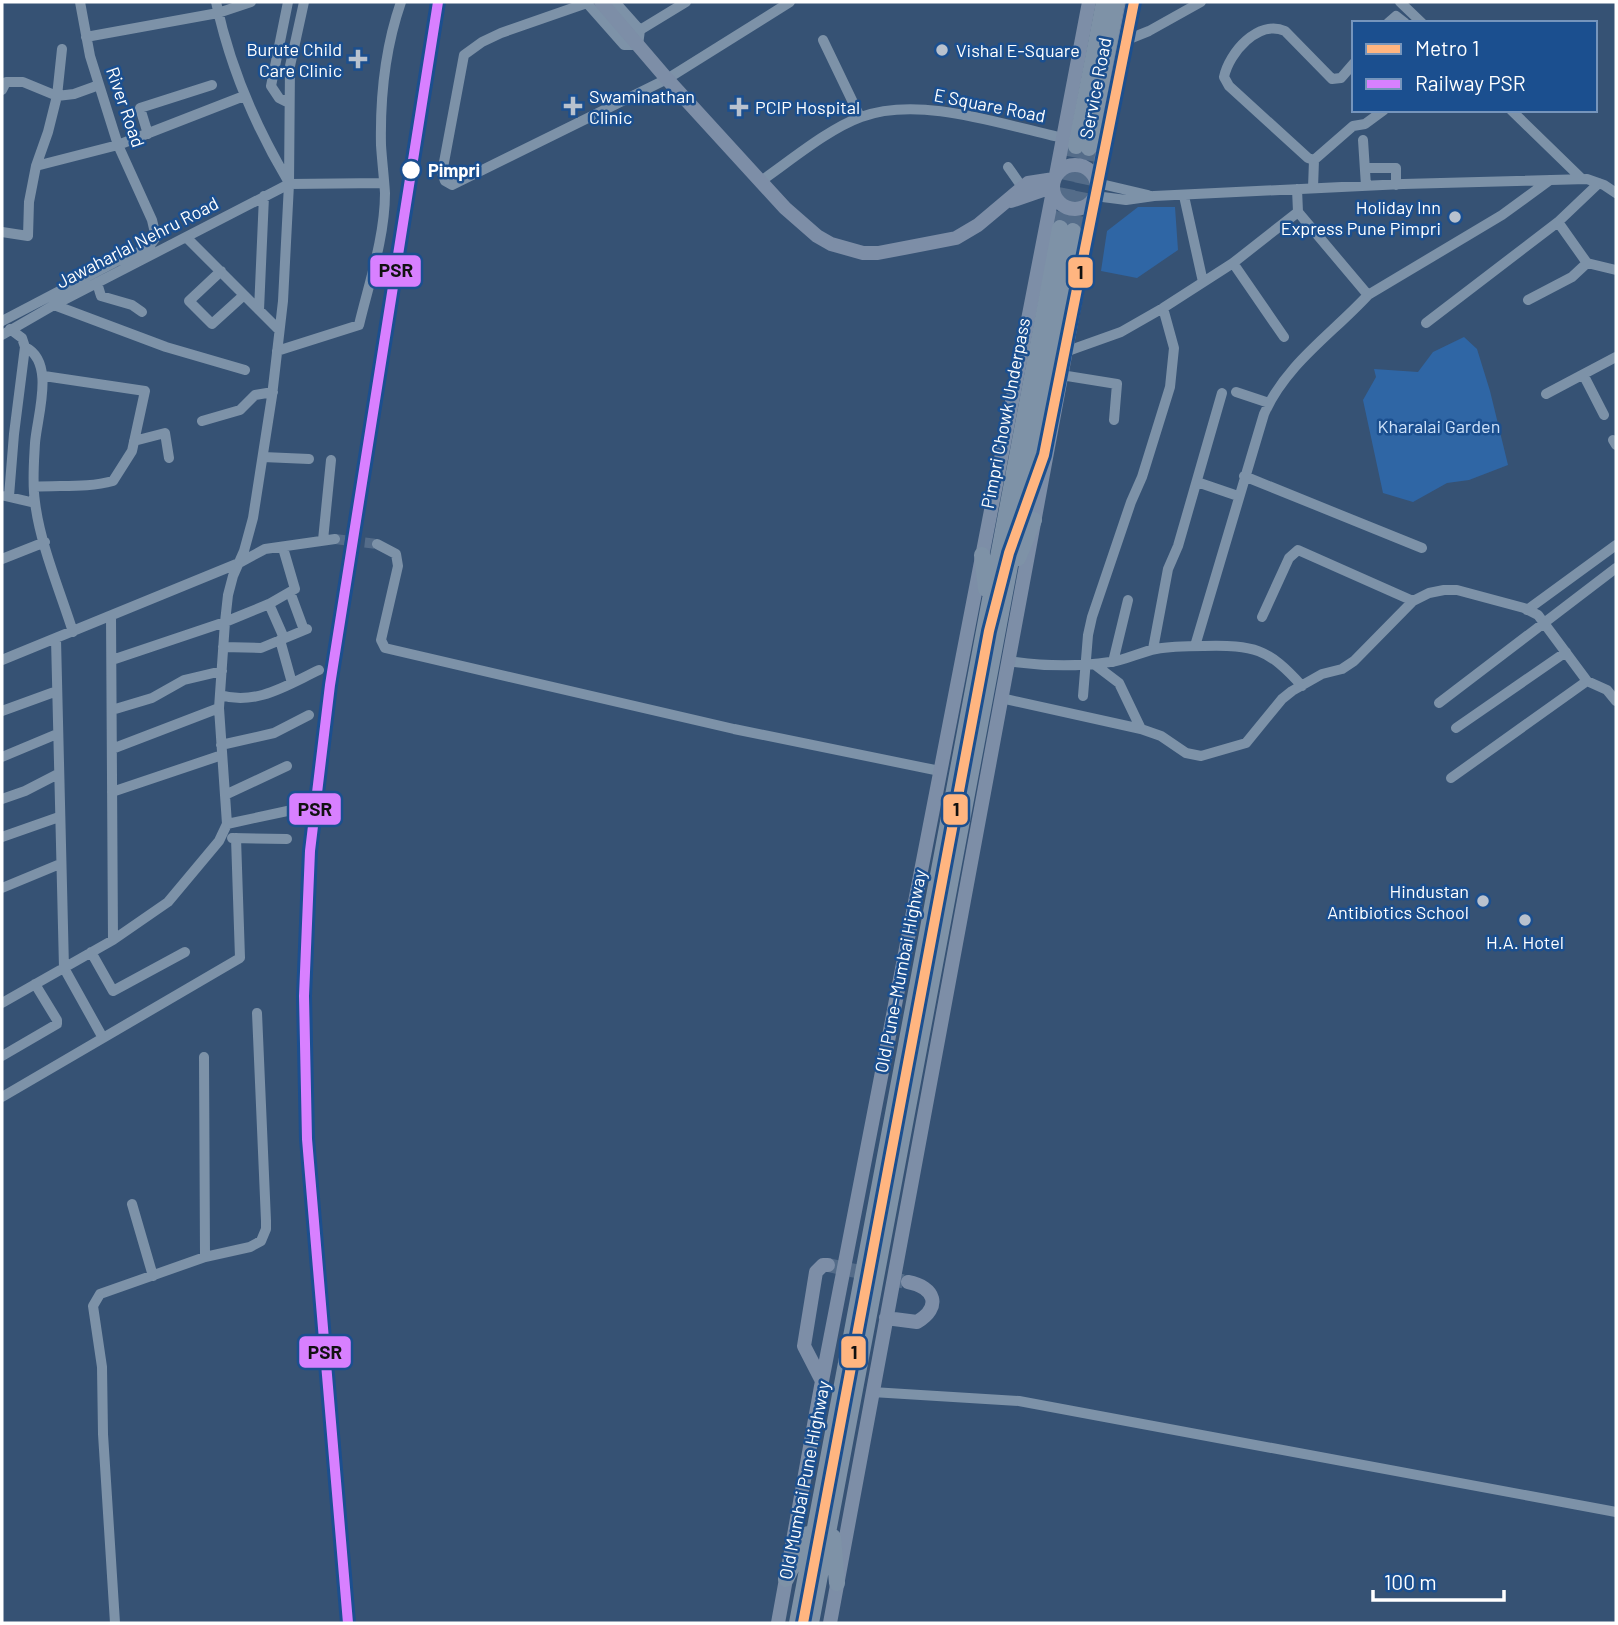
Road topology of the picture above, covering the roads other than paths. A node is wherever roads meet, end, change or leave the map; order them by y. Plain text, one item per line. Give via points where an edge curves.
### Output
1 (80, 2) edge
2 (251, 2) edge
3 (288, 2) edge
4 (304, 2) edge
5 (401, 2) edge
6 (591, 2) edge
7 (686, 2) edge
8 (790, 2) edge
9 (1089, 2) edge
10 (1104, 2) edge
11 (1117, 2) edge
12 (1132, 2) edge
13 (1201, 2) edge
14 (1401, 2) edge
15 (217, 7) edge
16 (615, 9) edge
17 (1420, 21) edge
18 (86, 37) junction
19 (639, 37) junction
20 (823, 40) dead end
21 (1124, 41) junction
22 (62, 49) dead end
23 (1352, 65) edge
24 (667, 79) junction
25 (99, 85) junction
26 (212, 85) dead end
27 (2, 90) edge
28 (57, 96) junction
29 (244, 96) junction
30 (289, 103) junction
31 (1381, 112) edge
32 (1513, 112) edge
33 (860, 117) junction
34 (148, 134) junction
35 (1363, 140) dead end
36 (1076, 144) junction
37 (118, 145) junction
38 (1314, 160) junction
39 (36, 166) junction
40 (1008, 167) dead end
41 (1365, 168) junction
42 (1582, 179) junction
43 (1550, 180) junction
44 (761, 181) junction
45 (384, 183) junction
46 (1054, 183) junction
47 (1599, 183) junction
48 (289, 184) junction
49 (1396, 185) junction
50 (1366, 186) junction
51 (1022, 187) junction
52 (1313, 188) junction
53 (1297, 189) junction
54 (1095, 190) junction
55 (1616, 193) edge
56 (264, 196) junction
57 (1184, 196) junction
58 (1007, 203) junction
59 (1298, 212) junction
60 (1558, 222) junction
61 (2, 232) edge
62 (187, 238) junction
63 (1233, 263) junction
64 (1587, 264) junction
65 (1616, 270) edge
66 (220, 271) junction
67 (1203, 282) junction
68 (97, 283) junction
69 (244, 295) junction
70 (1368, 295) junction
71 (1528, 300) dead end
72 (54, 305) junction
73 (1163, 308) junction
74 (259, 310) junction
75 (142, 312) dead end
76 (2, 321) edge
77 (1426, 323) dead end
78 (279, 330) junction
79 (6, 332) edge
80 (1284, 337) dead end
81 (25, 347) junction
82 (277, 351) junction
83 (1065, 352) junction
84 (1616, 357) edge
85 (245, 370) dead end
86 (1061, 375) junction
87 (44, 376) junction
88 (1584, 376) junction
89 (273, 391) junction
90 (1236, 392) dead end
91 (1222, 393) dead end
92 (1546, 394) dead end
93 (1269, 403) junction
94 (1604, 415) dead end
95 (1114, 420) dead end
96 (202, 421) dead end
97 (177, 428) dead end
98 (165, 433) junction
99 (134, 441) junction
100 (7, 453) edge
101 (263, 457) junction
102 (169, 458) dead end
103 (309, 459) dead end
104 (331, 460) dead end
105 (1244, 476) junction
106 (1197, 482) junction
107 (34, 488) junction
108 (5, 496) edge
109 (1238, 496) junction
110 (35, 503) junction
111 (1034, 520) junction
112 (335, 539) tunnel mouth
113 (323, 540) junction
114 (45, 542) junction
115 (377, 544) tunnel mouth
116 (1616, 545) edge
117 (283, 548) junction
118 (1422, 548) dead end
119 (982, 555) junction
120 (2, 559) edge
121 (239, 564) junction
122 (1616, 568) edge
123 (1007, 583) junction
124 (290, 592) junction
125 (1128, 600) dead end
126 (1413, 601) junction
127 (269, 604) junction
128 (988, 606) junction
129 (1527, 610) junction
130 (111, 617) junction
131 (1262, 617) dead end
132 (225, 622) junction
133 (1544, 624) junction
134 (73, 632) junction
135 (56, 639) junction
136 (282, 639) junction
137 (1195, 646) junction
138 (223, 647) junction
139 (1153, 649) junction
140 (1566, 652) junction
141 (2, 660) edge
142 (111, 660) junction
143 (1008, 661) junction
144 (1113, 662) junction
145 (1091, 664) junction
146 (319, 670) dead end
147 (222, 671) junction
148 (1587, 681) junction
149 (292, 683) junction
150 (1302, 686) junction
151 (1612, 687) edge
152 (57, 691) junction
153 (220, 695) junction
154 (1083, 696) dead end
155 (1001, 698) junction
156 (1616, 701) edge
157 (1439, 703) dead end
158 (219, 708) junction
159 (112, 710) junction
160 (2, 711) edge
161 (309, 715) dead end
162 (1456, 728) dead end
163 (1141, 729) junction
164 (57, 734) junction
165 (112, 748) junction
166 (221, 750) junction
167 (2, 757) edge
168 (287, 766) dead end
169 (940, 771) junction
170 (58, 774) junction
171 (1451, 778) dead end
172 (112, 792) junction
173 (225, 795) junction
174 (2, 799) edge
175 (292, 810) dead end
176 (59, 817) junction
177 (228, 824) junction
178 (2, 837) edge
179 (222, 837) junction
180 (236, 838) junction
181 (287, 839) dead end
182 (61, 864) junction
183 (2, 888) edge
184 (113, 940) junction
185 (91, 952) junction
186 (185, 952) dead end
187 (64, 968) junction
188 (36, 984) junction
189 (2, 1003) edge
190 (257, 1013) dead end
191 (103, 1038) junction
192 (2, 1056) edge
193 (204, 1057) dead end
194 (2, 1097) edge
195 (132, 1204) dead end
196 (205, 1257) junction
197 (828, 1265) dead end
198 (153, 1276) junction
199 (908, 1282) tunnel mouth
200 (886, 1318) junction
201 (857, 1346) junction
202 (822, 1381) junction
203 (872, 1392) junction
204 (1616, 1512) edge
205 (825, 1516) junction
206 (786, 1579) junction
207 (837, 1583) junction
208 (115, 1623) edge
209 (778, 1623) edge
210 (797, 1623) edge
211 (811, 1623) edge
212 (830, 1623) edge

1 - 18 street, River Road
2 - 15 street
3 - 30 street via 271,86
4 - 30 street
5 - 45 street via 383,86
6 - 16 main road
6 - 19 street via 624,45
6 - 24 street via 502,33 464,55 442,173 446,181 452,186
7 - 19 street
8 - 24 street
9 - 36 main road, Service Road
10 - 36 highway
11 - 36 highway
12 - 21 main road, Service Road
13 - 21 street
14 - 17 street
15 - 18 street
15 - 29 street
16 - 19 main road
18 - 25 street, River Road
19 - 24 main road
20 - 33 street
21 - 54 main road, Service Road
22 - 28 street
23 - 38 street via 1340,78 1332,79 1276,27 1242,43 1226,67 1224,77 1229,86
24 - 44 main road
25 - 28 street
25 - 37 street, River Road
26 - 34 street via 140,108
27 - 28 street via 6,82 16,81
28 - 39 street
29 - 34 street
29 - 48 street
30 - 48 street
31 - 38 street via 1365,124 1353,126
32 - 42 street
33 - 36 street, E Square Road via 936,110
33 - 44 street, E Square Road
34 - 37 street
35 - 41 street
36 - 46 main road, Service Road
37 - 39 street
37 - 76 street, River Road via 156,237 148,248
38 - 52 street
39 - 61 street via 28,236
40 - 51 street
41 - 49 street via 1396,168
41 - 50 street
42 - 43 street
42 - 47 street
43 - 49 street
43 - 70 street via 1502,215
44 - 58 main road via 817,236 863,253 956,238
45 - 48 street
45 - 82 street via 382,226 359,325
46 - 51 main road via 1035,180
46 - 54 main road via 1066,166 1079,165 1090,171
46 - 54 main road via 1059,203 1071,209 1084,207
46 - 58 main road
46 - 119 main road, Service Road
47 - 55 street
47 - 60 street
48 - 56 street, Jawaharlal Nehru Road
48 - 78 street
49 - 50 street
50 - 52 street
51 - 58 main road
52 - 53 street
53 - 57 street
53 - 59 street
54 - 57 street via 1126,200
54 - 83 main road, Service Road
56 - 62 street, Jawaharlal Nehru Road
56 - 74 street
57 - 67 street
59 - 63 street
59 - 70 street
60 - 64 street
60 - 77 street
62 - 66 street
62 - 68 street, Jawaharlal Nehru Road
63 - 67 street
63 - 80 street
64 - 65 street
64 - 71 street
66 - 69 street
66 - 69 street via 189,301 212,324
67 - 73 street
68 - 72 street, Jawaharlal Nehru Road
68 - 75 street via 101,296
69 - 74 street
70 - 93 street via 1292,368
72 - 79 street, Jawaharlal Nehru Road
72 - 85 street via 166,347
73 - 83 street via 1121,332
73 - 145 street via 1174,348 1170,387 1092,617 1088,635
74 - 78 street
78 - 82 street
79 - 81 street via 22,338
81 - 87 street
81 - 100 street
82 - 89 street
83 - 86 main road, Service Road
84 - 88 street
86 - 95 street via 1117,384
86 - 111 main road, Service Road
87 - 99 street via 145,391
87 - 107 street
88 - 92 street
88 - 94 street
89 - 96 street via 255,395 240,410
89 - 101 street
90 - 93 street
91 - 106 street
93 - 105 street
97 - 98 street
98 - 99 street
98 - 102 street
99 - 107 street via 113,481
100 - 108 street
101 - 103 street
101 - 121 street via 253,518
104 - 113 street
105 - 109 street
105 - 118 street
106 - 109 street
106 - 139 street via 1168,569
107 - 110 street
108 - 110 street
109 - 137 street
110 - 114 street
111 - 123 highway
111 - 143 main road, Service Road
112 - 113 street
113 - 117 street
114 - 120 street
114 - 134 street
115 - 169 street via 396,554 398,566 380,640 385,648 734,729
116 - 129 street
117 - 121 street via 265,549
117 - 124 street via 295,589
119 - 128 highway
119 - 169 main road, Service Road
121 - 130 street
121 - 132 street
122 - 133 street
123 - 128 highway, Pimpri Chowk Underpass via 1067,230
123 - 201 highway, Old Pune–Mumbai Highway
124 - 127 street
124 - 136 street via 306,630
125 - 144 street
126 - 129 street via 1429,593 1457,590
126 - 131 street via 1298,550 1289,558
126 - 150 street via 1354,661
127 - 132 street
127 - 136 street
128 - 201 highway, Old Pune–Mumbai Highway
129 - 133 street
130 - 134 street
130 - 142 street
132 - 138 street
132 - 142 street
133 - 140 street
133 - 157 street
134 - 135 street
135 - 141 street
135 - 152 street
136 - 138 street via 261,648
136 - 149 street
137 - 139 street
137 - 150 street via 1236,645 1259,650 1283,665
138 - 147 street
139 - 144 street
140 - 148 street
140 - 162 street
142 - 159 street
143 - 145 street
143 - 155 main road, Service Road
144 - 145 street
145 - 154 street
145 - 163 street via 1119,682
146 - 149 street
147 - 153 street
147 - 159 street via 184,680 152,698
148 - 151 street
148 - 171 street
149 - 153 street via 244,699
150 - 163 street via 1282,699 1246,743 1200,757
151 - 156 street
152 - 160 street
152 - 164 street
153 - 158 street
155 - 163 street
155 - 200 main road, Service Road
158 - 165 street
158 - 166 street
159 - 165 street
161 - 166 street via 274,733
164 - 167 street
164 - 170 street
165 - 172 street
166 - 172 street
166 - 173 street
168 - 173 street
169 - 202 main road, Service Road
170 - 174 street
170 - 176 street
172 - 184 street
173 - 177 street
175 - 177 street
176 - 178 street
176 - 182 street
177 - 179 street
179 - 180 street
179 - 184 street via 167,902
180 - 181 street
180 - 191 street via 240,958
182 - 183 street
182 - 187 street
184 - 185 street
185 - 186 street via 113,991
185 - 187 street
187 - 188 street
187 - 191 street
188 - 189 street
188 - 192 street via 57,1024
190 - 196 street via 266,1229 257,1244
191 - 194 street
193 - 196 street
195 - 198 street
196 - 198 street
197 - 202 main road via 816,1272 804,1346
198 - 208 street via 100,1294 93,1306 102,1367
199 - 200 main road via 930,1293 929,1313 917,1322
200 - 203 main road, Service Road
201 - 205 highway, Old Mumbai Pune Highway
202 - 206 main road
203 - 204 street via 1019,1401
203 - 207 main road, Service Road
205 - 206 highway
205 - 207 highway
205 - 210 highway, Old Mumbai Pune Highway
205 - 211 highway, Old Mumbai Pune Highway
206 - 209 main road
207 - 212 main road, Service Road

